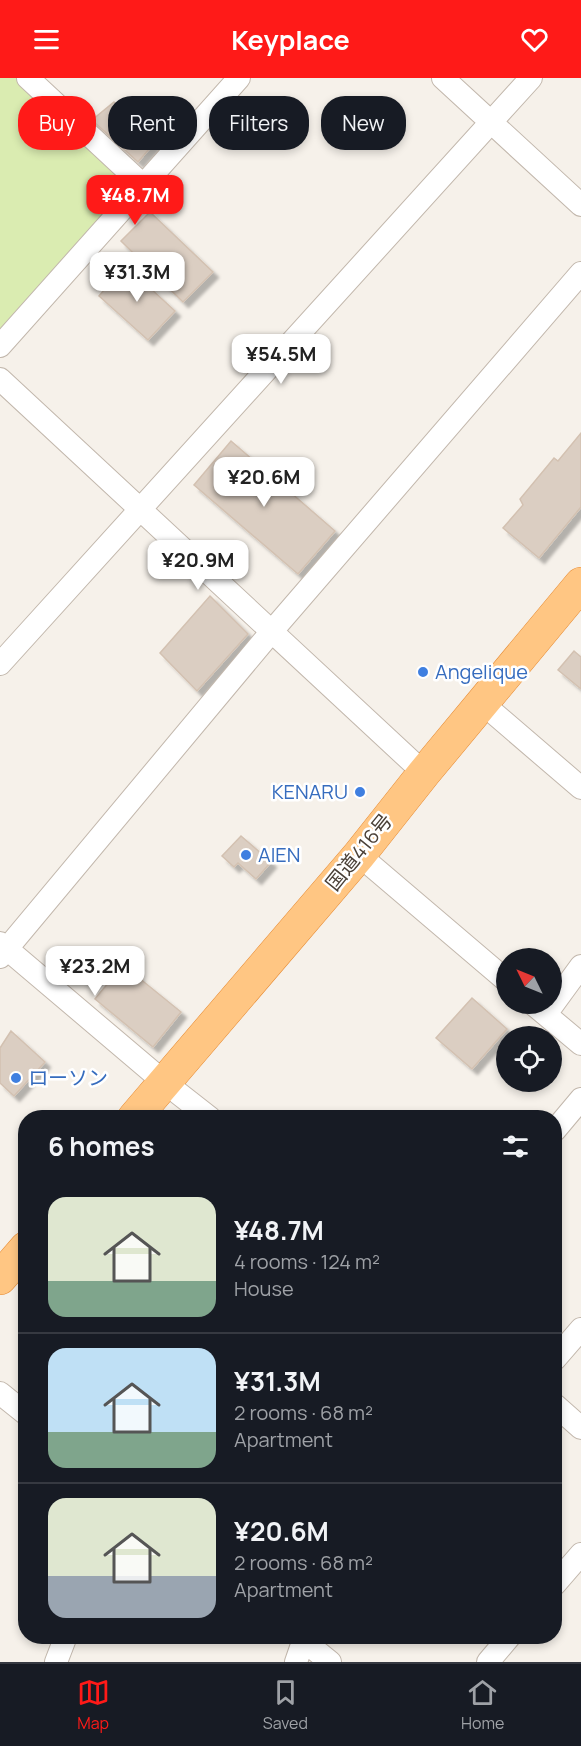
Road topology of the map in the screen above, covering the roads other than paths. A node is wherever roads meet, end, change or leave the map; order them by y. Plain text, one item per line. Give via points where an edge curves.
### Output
1 (28, 78) edge
2 (239, 78) edge
3 (443, 78) edge
4 (531, 78) edge
5 (492, 122) junction
6 (144, 186) junction
7 (581, 205) edge
8 (581, 273) edge
9 (0, 346) edge
10 (0, 379) edge
11 (141, 510) junction
12 (581, 584) edge
13 (272, 632) junction
14 (0, 664) edge
15 (482, 703) junction
16 (424, 773) junction
17 (581, 788) edge
18 (359, 855) junction
19 (2, 950) edge
20 (581, 966) edge
21 (496, 972) edge
22 (562, 985) edge
23 (545, 1014) edge
24 (581, 1044) edge
25 (164, 1082) junction
26 (581, 1100) edge
27 (141, 1110) edge
28 (200, 1110) edge
29 (562, 1122) edge
30 (18, 1257) edge
31 (0, 1278) edge
32 (581, 1329) edge
33 (562, 1351) edge
34 (0, 1393) edge
35 (18, 1408) edge
36 (562, 1411) edge
37 (581, 1428) edge
38 (581, 1554) edge
39 (562, 1576) edge
40 (63, 1644) edge
41 (300, 1644) edge
42 (309, 1644) edge
43 (503, 1644) edge
44 (56, 1662) edge
45 (296, 1662) edge
46 (330, 1662) edge
47 (488, 1662) edge

1 - 6 street
2 - 6 street
3 - 5 street
4 - 5 street
5 - 7 street
5 - 11 street
6 - 9 street
8 - 13 street
10 - 11 street
11 - 13 street
11 - 14 street
12 - 15 highway, 国道416号
13 - 16 street
13 - 19 street
15 - 16 highway, 国道416号
15 - 17 street
16 - 18 highway, 国道416号
18 - 21 street
18 - 25 highway, 国道416号
19 - 25 street
20 - 22 street
23 - 24 street
25 - 27 highway, 国道416号
25 - 28 street
26 - 29 street
30 - 31 highway
32 - 33 street
34 - 35 street
36 - 37 street
38 - 39 street
40 - 44 street
41 - 45 street
42 - 46 street
43 - 47 street

